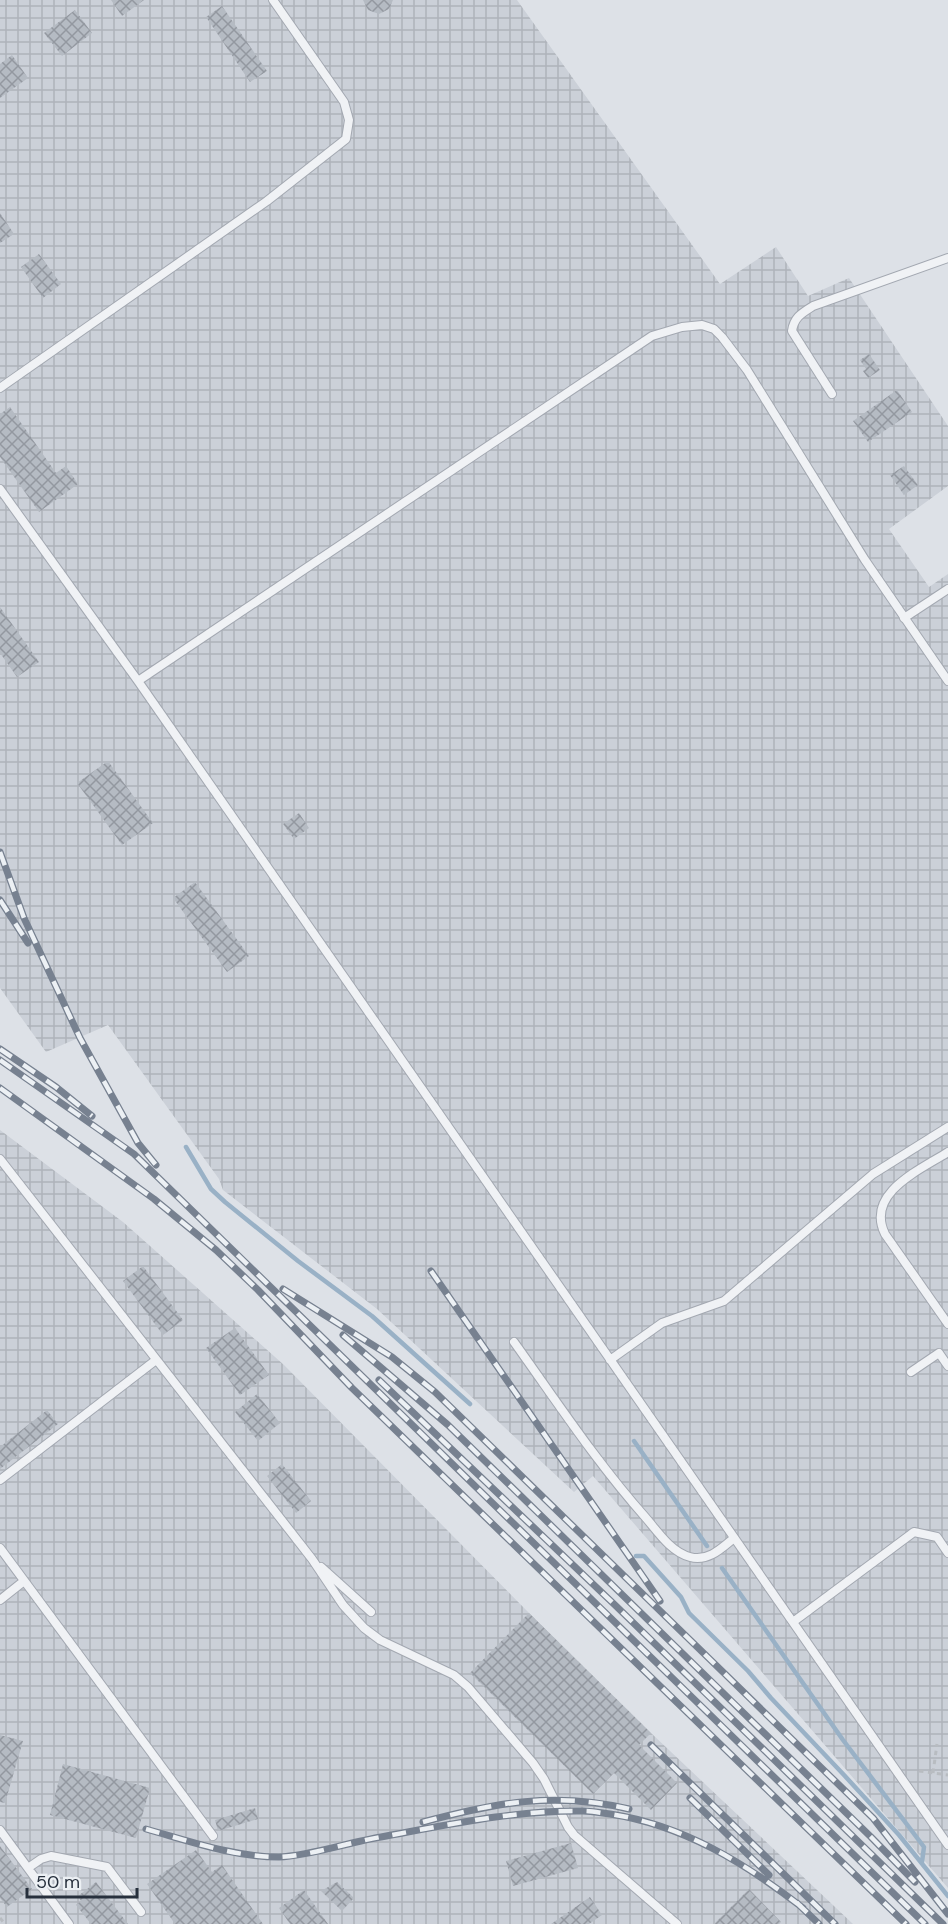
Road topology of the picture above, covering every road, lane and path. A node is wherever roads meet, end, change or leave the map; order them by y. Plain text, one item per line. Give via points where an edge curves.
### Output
1 (273, 0) edge
2 (948, 258) edge
3 (0, 388) edge
4 (832, 394) dead end
5 (0, 489) edge
6 (948, 589) edge
7 (904, 618) junction
8 (138, 681) junction
9 (948, 681) edge
10 (948, 1127) edge
11 (948, 1152) edge
12 (0, 1159) edge
13 (948, 1324) edge
14 (514, 1342) dead end
15 (156, 1360) junction
16 (610, 1360) junction
17 (948, 1366) edge
18 (911, 1372) dead end
19 (0, 1480) edge
20 (734, 1538) junction
21 (0, 1548) edge
22 (948, 1554) edge
23 (312, 1559) junction
24 (24, 1581) junction
25 (0, 1600) edge
26 (371, 1611) dead end
27 (793, 1622) junction
28 (937, 1744) dead end
29 (919, 1771) dead end
30 (933, 1773) junction
31 (948, 1775) edge
32 (0, 1830) edge
33 (213, 1836) dead end
34 (948, 1845) edge
35 (28, 1868) junction
36 (141, 1912) dead end
37 (0, 1918) edge
38 (5, 1924) edge
39 (69, 1924) edge
40 (677, 1924) edge

1 - 3 lane via 344,102 349,120 346,139 267,201
2 - 4 lane via 799,314 792,331
5 - 8 lane
6 - 7 lane
7 - 8 lane via 747,370 722,337 702,325 652,336
7 - 9 lane
8 - 16 lane
10 - 16 lane via 873,1174 724,1301 662,1323
11 - 13 lane via 891,1191 882,1204 880,1219 885,1234
12 - 15 lane
14 - 20 lane via 600,1463 670,1545 684,1555 698,1558 717,1552
15 - 19 lane
15 - 23 lane
16 - 20 lane
17 - 18 lane via 939,1353
20 - 27 lane
21 - 24 lane
22 - 27 lane via 937,1537 914,1532
23 - 26 lane
23 - 40 lane via 364,1628 380,1640 454,1675 468,1687 533,1763 574,1834
24 - 25 lane
24 - 33 lane
27 - 34 lane
28 - 30 path
29 - 30 path
30 - 31 path
32 - 35 lane
35 - 36 lane via 51,1856 107,1867
35 - 39 lane
37 - 38 path

